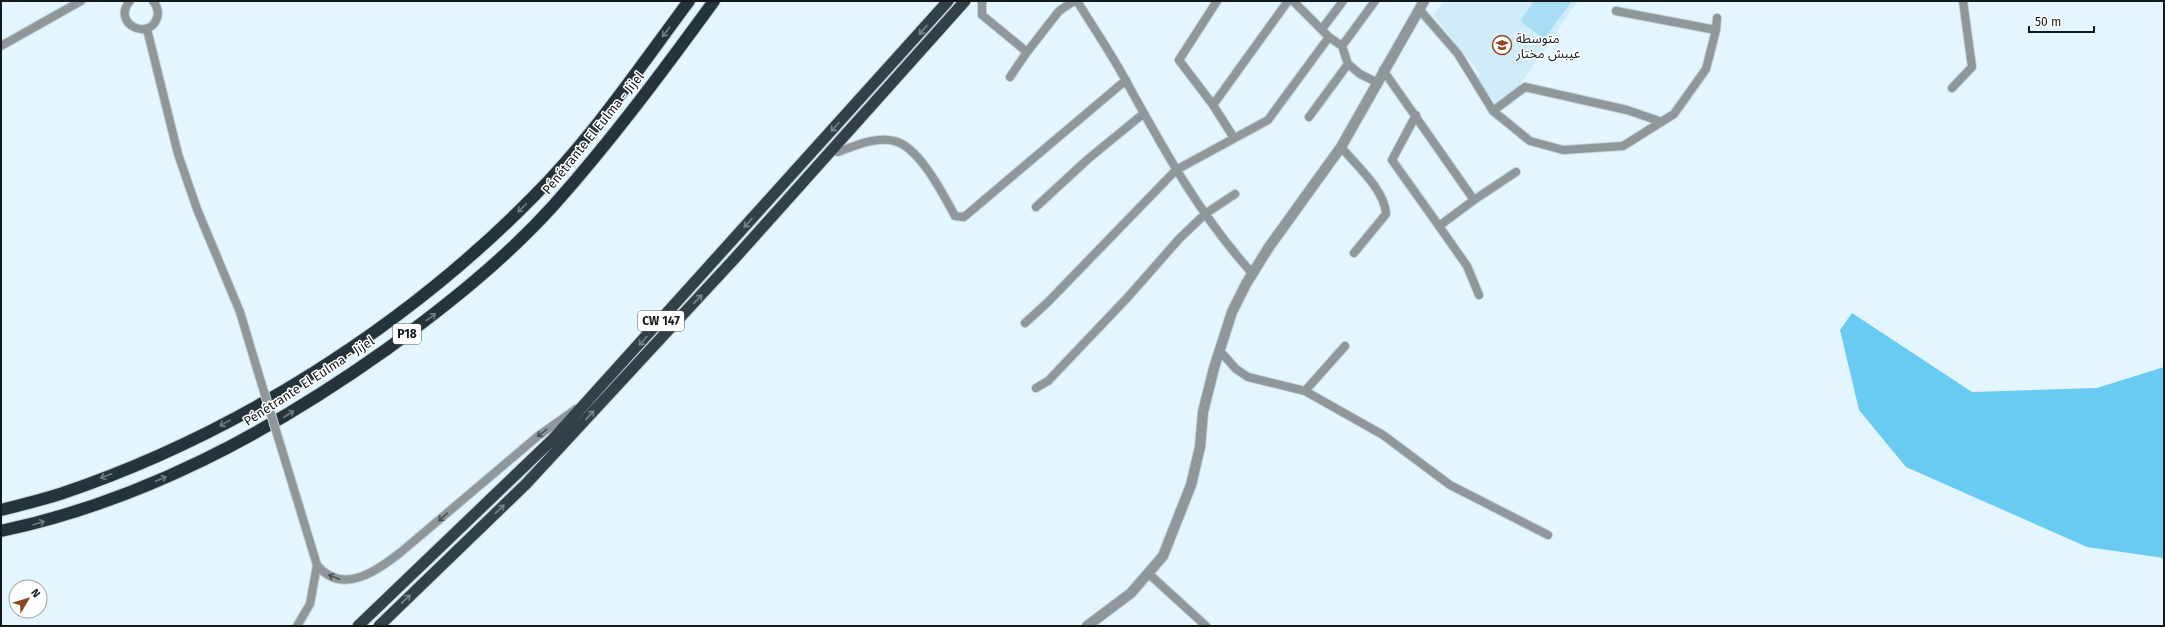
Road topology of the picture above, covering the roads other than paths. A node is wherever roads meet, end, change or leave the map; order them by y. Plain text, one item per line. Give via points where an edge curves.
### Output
1 (81, 1) edge
2 (130, 1) edge
3 (153, 1) edge
4 (689, 1) edge
5 (714, 1) edge
6 (948, 1) edge
7 (965, 1) edge
8 (982, 1) edge
9 (1074, 1) edge
10 (1077, 1) edge
11 (1217, 1) edge
12 (1288, 1) edge
13 (1292, 1) edge
14 (1343, 1) edge
15 (1375, 1) edge
16 (1963, 1) edge
17 (1421, 5) edge
18 (1616, 11) dead end
19 (1717, 18) dead end
20 (147, 29) junction
21 (1322, 29) junction
22 (1716, 30) junction
23 (1329, 37) junction
24 (1, 46) edge
25 (1342, 46) junction
26 (1027, 52) junction
27 (1348, 64) junction
28 (1383, 70) junction
29 (1010, 77) dead end
30 (1126, 80) junction
31 (1376, 82) junction
32 (1952, 88) dead end
33 (1213, 105) junction
34 (1493, 111) junction
35 (1143, 114) junction
36 (1416, 115) junction
37 (1309, 117) dead end
38 (1662, 122) junction
39 (1234, 138) junction
40 (1341, 147) junction
41 (832, 150) junction
42 (1176, 170) junction
43 (1516, 172) dead end
44 (1235, 194) dead end
45 (1474, 200) junction
46 (1036, 207) dead end
47 (1205, 214) junction
48 (1440, 226) junction
49 (1354, 253) dead end
50 (1252, 273) junction
51 (1480, 295) dead end
52 (1025, 323) dead end
53 (1345, 346) dead end
54 (1220, 351) junction
55 (1036, 388) dead end
56 (1305, 391) junction
57 (586, 404) junction
58 (1, 510) edge
59 (1, 531) edge
60 (1548, 535) dead end
61 (317, 565) junction
62 (1149, 574) junction
63 (297, 626) edge
64 (358, 626) edge
65 (378, 626) edge
66 (1087, 626) edge
67 (1206, 626) edge

1 - 24 street
2 - 20 street via 125,12 128,22 136,29
3 - 20 street via 157,7 158,18
4 -> 58 highway, Pénétrante El Eulma - Jijel / P18 via 571,156 478,251 421,297 290,386 201,436 127,469 60,494
59 -> 5 highway, Pénétrante El Eulma - Jijel / P18 via 31,525 117,498 208,460 290,414 353,373 439,311 500,258 552,207 596,156
6 -> 57 highway, CW 147
7 - 41 highway, CW 147
8 - 26 street via 982,15
9 - 26 street via 1059,11
10 - 30 street
11 - 33 street via 1179,60
12 - 33 street
13 - 21 street
14 - 21 street
15 - 25 street
16 - 32 street via 1972,67
17 - 28 street
17 - 34 street via 1458,54
18 - 22 street
19 - 22 street
20 - 61 street, bridge via 178,154 197,209 240,312
21 - 23 street
22 - 38 street via 1706,68 1674,114
23 - 25 street
23 - 39 street via 1268,120
25 - 27 street
26 - 29 street
27 - 31 street
27 - 37 street
28 - 31 street
28 - 36 street
30 - 35 street
30 - 41 street via 964,217 955,216 929,171 909,150 895,141 870,141 838,152
31 - 40 street
33 - 39 street
34 - 38 street via 1525,87 1627,110
34 - 38 street via 1530,141 1563,150 1623,146
35 - 42 street
35 - 46 street via 1088,159
36 - 45 street
36 - 48 street via 1392,160
39 - 42 street
40 - 49 street via 1381,195 1385,205 1386,214
40 - 50 street
65 -> 41 highway, CW 147 via 526,484
42 - 47 street
42 - 52 street
43 - 45 street
44 - 47 street
45 - 48 street
47 - 50 street via 1234,254
47 - 55 street via 1179,238 1048,380
48 - 51 street via 1467,266
50 - 54 street via 1232,312
53 - 56 street
54 - 56 street via 1236,369 1248,377
54 - 62 street via 1203,412 1200,447 1191,485 1162,556
56 - 60 street via 1383,435 1450,484
57 -> 61 street via 538,436 379,569 356,579 341,580 328,575
57 - 64 highway, CW 147 via 552,440
61 - 63 street via 310,604
62 - 66 street via 1122,600
62 - 67 street

